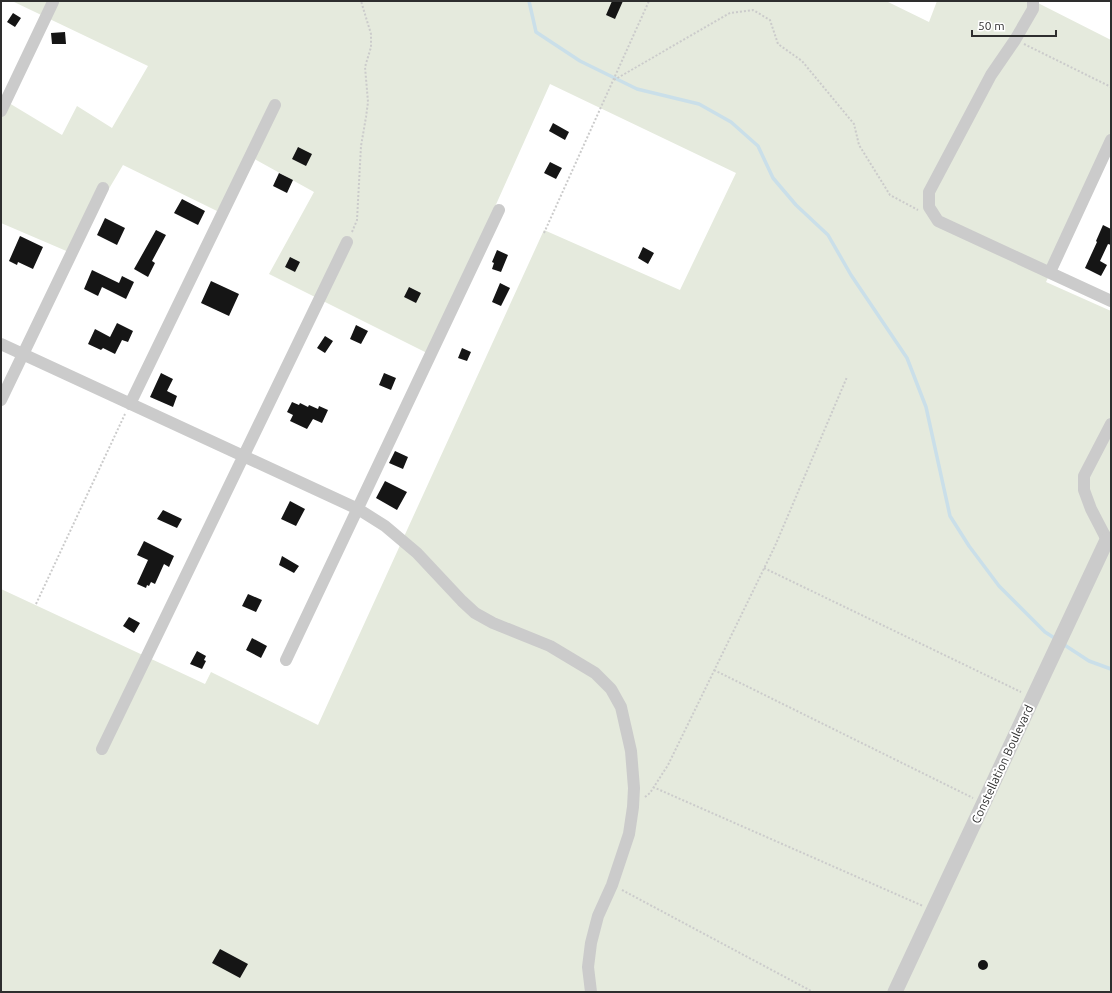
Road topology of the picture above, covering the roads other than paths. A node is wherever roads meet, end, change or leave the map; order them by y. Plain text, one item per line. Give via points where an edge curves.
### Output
1 (1033, 1) edge
2 (53, 2) edge
3 (275, 105) dead end
4 (1, 111) edge
5 (1111, 140) edge
6 (103, 188) dead end
7 (499, 210) dead end
8 (347, 242) road end
9 (1050, 272) junction
10 (1111, 301) edge
11 (1, 344) edge
12 (23, 354) junction
13 (1, 400) edge
14 (130, 404) junction
15 (1111, 424) edge
16 (244, 456) junction
17 (358, 509) junction
18 (1109, 539) edge
19 (286, 660) dead end
20 (102, 749) dead end
21 (591, 992) edge
22 (895, 992) edge

1 - 9 street via 1033,9 991,75 929,192 929,208 938,221
2 - 4 street
3 - 14 street
5 - 9 street
6 - 12 street
7 - 17 street
8 - 16 street
9 - 10 street
11 - 12 street
12 - 13 street
12 - 14 street
14 - 16 street
15 - 18 street via 1084,476 1084,490 1091,509
16 - 17 street
16 - 20 street
17 - 19 street
17 - 21 street via 385,526 417,553 476,614 550,646 595,673 611,689 621,708 632,751 633,807 629,834 612,885 598,916 591,943 588,967
18 - 22 street, Constellation Boulevard

